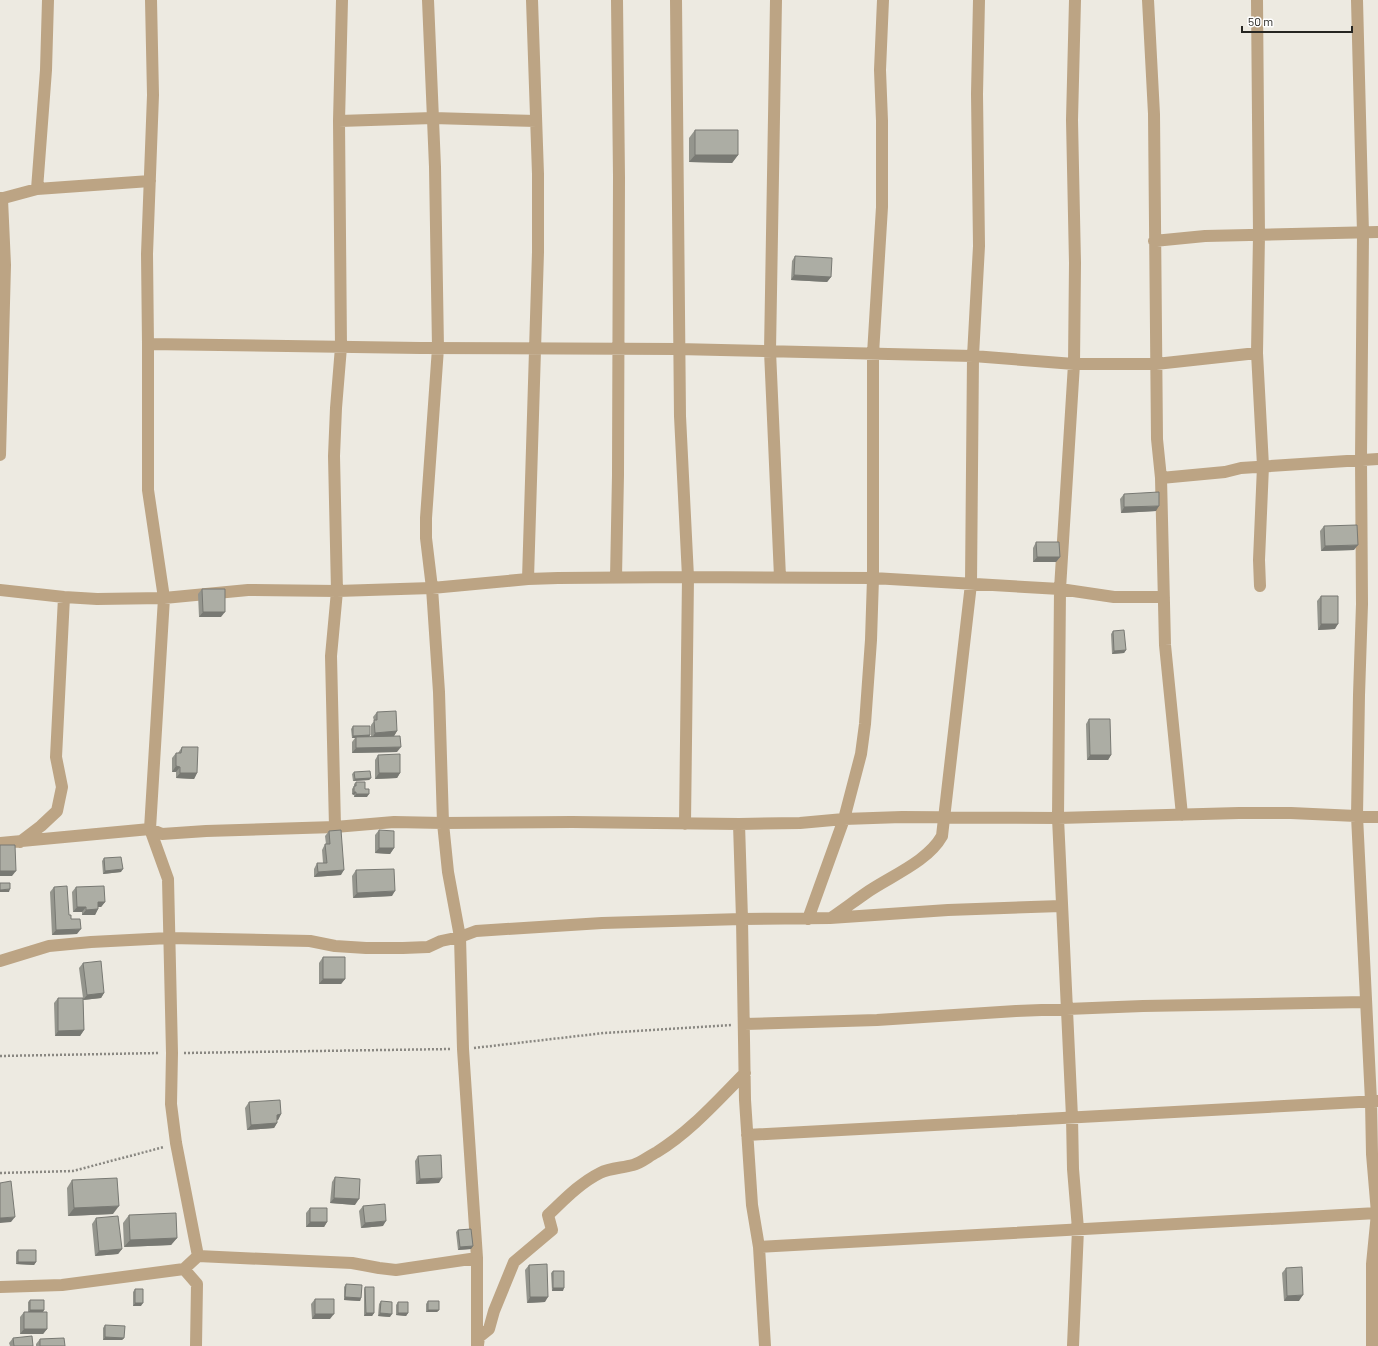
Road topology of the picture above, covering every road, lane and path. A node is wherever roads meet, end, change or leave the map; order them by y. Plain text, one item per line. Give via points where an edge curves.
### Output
1 (48, 0) edge
2 (151, 0) edge
3 (342, 0) edge
4 (428, 0) edge
5 (532, 0) edge
6 (617, 0) edge
7 (676, 0) edge
8 (776, 0) edge
9 (883, 0) edge
10 (979, 0) edge
11 (1075, 0) edge
12 (1148, 0) edge
13 (1257, 0) edge
14 (1357, 0) edge
15 (433, 118) junction
16 (340, 121) junction
17 (536, 121) junction
18 (150, 181) junction
19 (37, 189) junction
20 (0, 199) edge
21 (1378, 232) edge
22 (1363, 233) junction
23 (1259, 235) junction
24 (1154, 240) junction
25 (148, 344) junction
26 (341, 347) junction
27 (438, 348) junction
28 (535, 348) junction
29 (617, 348) junction
30 (678, 349) junction
31 (770, 351) junction
32 (1258, 353) junction
33 (873, 354) junction
34 (973, 356) junction
35 (1074, 364) junction
36 (1156, 364) junction
37 (0, 455) edge
38 (1361, 459) junction
39 (1378, 459) edge
40 (1263, 466) junction
41 (1161, 478) junction
42 (688, 577) junction
43 (616, 578) junction
44 (780, 578) junction
45 (873, 578) junction
46 (528, 579) junction
47 (971, 584) junction
48 (1260, 586) dead end
49 (432, 588) junction
50 (1060, 589) junction
51 (0, 590) edge
52 (337, 591) junction
53 (64, 597) junction
54 (1164, 597) junction
55 (164, 598) junction
56 (1182, 815) junction
57 (944, 816) junction
58 (1357, 816) junction
59 (1378, 817) edge
60 (1058, 818) junction
61 (844, 819) junction
62 (443, 823) junction
63 (685, 824) junction
64 (738, 824) junction
65 (335, 827) junction
66 (150, 829) junction
67 (20, 842) junction
68 (0, 843) edge
69 (1062, 906) junction
70 (830, 918) junction
71 (742, 919) junction
72 (808, 919) junction
73 (460, 937) junction
74 (169, 938) junction
75 (0, 961) edge
76 (1366, 1002) junction
77 (1067, 1009) junction
78 (744, 1024) junction
79 (463, 1049) junction
80 (172, 1053) junction
81 (0, 1056) edge
82 (745, 1073) junction
83 (1375, 1101) edge
84 (1072, 1117) junction
85 (747, 1135) junction
86 (176, 1143) junction
87 (0, 1173) edge
88 (1376, 1213) junction
89 (1078, 1229) junction
90 (759, 1247) junction
91 (198, 1256) junction
92 (477, 1258) junction
93 (184, 1269) junction
94 (0, 1287) edge
95 (196, 1346) edge
96 (477, 1346) edge
97 (765, 1346) edge
98 (1073, 1346) edge
99 (1372, 1346) edge

1 - 19 street via 46,70
2 - 18 street via 153,95
3 - 16 street
4 - 15 street
5 - 17 street
6 - 29 street
7 - 30 street
8 - 31 street
9 - 33 street via 880,70 882,207
10 - 34 street via 979,246
11 - 35 street via 1072,120
12 - 24 street via 1154,114
13 - 23 street
14 - 22 street
15 - 16 street
15 - 17 street
15 - 27 street
16 - 26 street
17 - 28 street via 538,252
18 - 19 street
18 - 25 street via 147,254
19 - 20 street
20 - 37 street via 4,266
21 - 22 street
22 - 23 street
22 - 38 street
23 - 24 street
23 - 32 street
24 - 36 street
25 - 26 street
25 - 55 street via 148,490
26 - 27 street
26 - 52 street via 334,456
27 - 28 street
27 - 49 street via 426,518
28 - 29 street
28 - 46 street
29 - 30 street
29 - 43 street
30 - 31 street
30 - 42 street
31 - 33 street
31 - 44 street
32 - 36 street
32 - 40 street
33 - 34 street
33 - 45 street
34 - 35 street
34 - 47 street
35 - 36 street
35 - 50 street
36 - 41 street via 1157,439
38 - 39 street
38 - 40 street
38 - 58 street via 1362,604
40 - 41 street
40 - 48 street via 1258,560
41 - 54 street
42 - 43 street
42 - 44 street
42 - 63 street
43 - 46 street
44 - 45 street
45 - 47 street
45 - 61 street via 872,640 861,754
46 - 49 street
47 - 50 street
47 - 57 street
49 - 52 street
49 - 62 street via 439,692
50 - 54 street via 1114,597
50 - 60 street
51 - 53 street
52 - 55 street via 248,590
52 - 65 street via 331,656
53 - 55 street
53 - 67 street via 56,757 62,787 57,811
54 - 56 street via 1165,645
55 - 66 street
56 - 58 street via 1239,813
56 - 60 street
57 - 60 street
57 - 61 street
57 - 70 street via 942,836 926,856
58 - 59 street
58 - 76 street
60 - 69 street
61 - 64 street
61 - 72 street
62 - 63 street
62 - 65 street via 394,822
62 - 73 street via 448,872
63 - 64 street
64 - 71 street
65 - 66 street via 162,834
66 - 67 street
66 - 74 street via 168,879
67 - 68 street
69 - 70 street
69 - 77 street
70 - 72 street
71 - 72 street
71 - 73 street via 602,923 476,931
71 - 78 street
73 - 74 street via 440,941 428,947 403,948 335,946 310,941
73 - 79 street
74 - 75 street via 49,946
74 - 80 street
76 - 77 street
76 - 83 street
77 - 78 street via 877,1020
77 - 84 street
78 - 79 path via 604,1033
78 - 82 street
79 - 80 path
79 - 92 street
80 - 81 path
80 - 86 street via 172,1104
82 - 85 street
82 - 96 street via 682,1134 634,1165 601,1173 591,1179 565,1198 548,1215 552,1230 514,1262 489,1329 479,1337
83 - 84 street
83 - 88 street via 1372,1154
84 - 85 street
84 - 89 street
85 - 90 street via 752,1205
86 - 87 path via 73,1171
86 - 91 street
88 - 89 street
88 - 99 street via 1372,1264
89 - 90 street
89 - 98 street
90 - 97 street
91 - 92 street via 352,1263 396,1270
91 - 93 street
92 - 96 street
93 - 94 street via 62,1285
93 - 95 street via 197,1284

